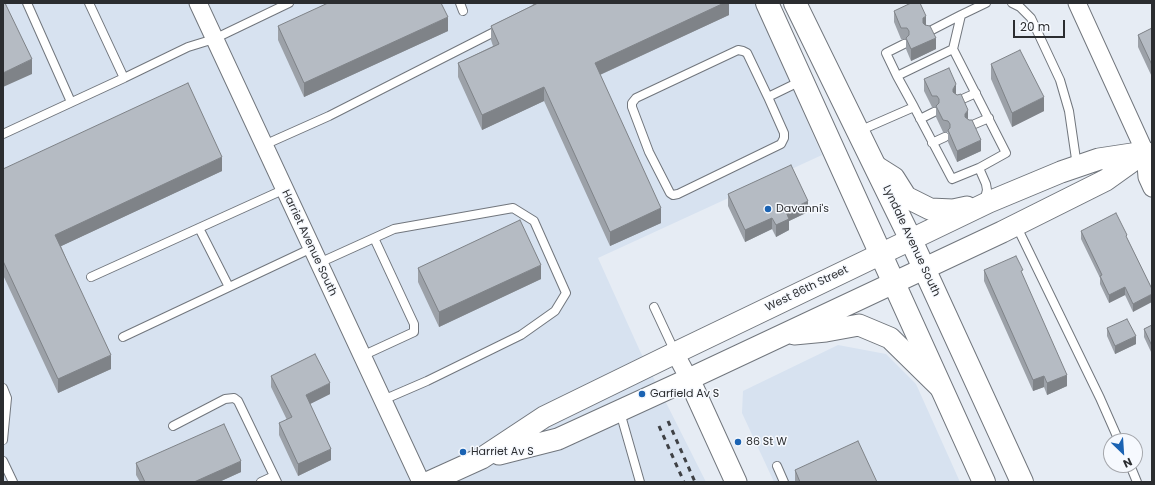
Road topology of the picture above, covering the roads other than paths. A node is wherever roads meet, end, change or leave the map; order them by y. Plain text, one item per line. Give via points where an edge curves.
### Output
1 (27, 3) edge
2 (89, 3) edge
3 (198, 3) edge
4 (289, 3) edge
5 (767, 3) edge
6 (795, 3) edge
7 (986, 3) edge
8 (1012, 3) edge
9 (1077, 3) edge
10 (961, 15) junction
11 (505, 27) edge
12 (928, 32) edge
13 (214, 39) junction
14 (904, 44) dead end
15 (953, 48) junction
16 (897, 76) junction
17 (124, 78) junction
18 (802, 80) junction
19 (976, 93) junction
20 (768, 97) junction
21 (958, 101) edge
22 (71, 102) junction
23 (914, 107) junction
24 (934, 112) dead end
25 (989, 118) junction
26 (920, 119) junction
27 (970, 126) edge
28 (858, 131) junction
29 (3, 134) edge
30 (945, 137) dead end
31 (932, 143) junction
32 (264, 145) junction
33 (1148, 151) edge
34 (875, 166) junction
35 (1077, 166) junction
36 (979, 168) junction
37 (1152, 188) edge
38 (284, 189) junction
39 (983, 205) junction
40 (1016, 225) junction
41 (200, 228) junction
42 (374, 238) junction
43 (911, 240) junction
44 (312, 248) junction
45 (881, 254) junction
46 (319, 263) junction
47 (924, 268) junction
48 (91, 277) dead end
49 (894, 282) junction
50 (229, 287) junction
51 (654, 307) dead end
52 (782, 335) junction
53 (123, 337) dead end
54 (675, 353) junction
55 (362, 356) junction
56 (689, 379) junction
57 (3, 388) edge
58 (942, 389) junction
59 (383, 400) junction
60 (619, 411) junction
61 (173, 426) dead end
62 (1115, 433) edge
63 (3, 440) edge
64 (482, 458) junction
65 (3, 461) edge
66 (777, 466) dead end
67 (276, 479) edge
68 (13, 482) edge
69 (261, 482) edge
70 (421, 482) edge
71 (429, 482) edge
72 (640, 482) edge
73 (736, 482) edge
74 (784, 482) edge
75 (984, 482) edge
76 (1022, 482) edge

1 - 22 lane
2 - 17 lane
3 - 13 street, Harriet Avenue South
4 - 13 lane
5 - 18 main road
6 - 28 main road, Lyndale Avenue South
7 - 10 lane
8 - 35 lane via 1031,18 1060,80 1069,111
9 - 33 street
10 - 12 lane
10 - 15 lane
11 - 32 lane via 329,116
13 - 17 lane via 188,47
13 - 32 street, Harriet Avenue South
14 - 16 lane via 886,53
15 - 16 lane
15 - 19 lane
16 - 23 lane
17 - 22 lane
18 - 20 lane
18 - 45 main road
19 - 21 lane
19 - 25 lane
20 - 20 lane via 784,133 781,144 678,194 670,193 649,152 632,108 632,102 636,98 738,50 747,53
22 - 29 lane
23 - 26 lane
23 - 28 lane
24 - 26 lane
25 - 27 lane
25 - 36 lane via 1006,153
26 - 31 lane
28 - 34 main road, Lyndale Avenue South
30 - 31 lane
31 - 36 lane via 952,179
32 - 38 street, Harriet Avenue South
33 - 35 street, West 86th Street via 1099,159
33 - 37 street via 1147,177
33 - 40 street, West 86th Street via 1106,180
34 - 39 street via 894,178 906,197 930,209 953,210
34 - 43 main road, Lyndale Avenue South
35 - 39 street, West 86th Street
36 - 39 lane via 987,190
38 - 41 lane
38 - 44 street, Harriet Avenue South
39 - 43 street, West 86th Street
40 - 47 street, West 86th Street
40 - 62 lane
41 - 48 lane
41 - 50 lane
42 - 46 lane
42 - 55 lane via 414,324 414,332
42 - 59 lane via 394,229 513,208 534,222 566,293 556,311 521,335
43 - 45 street, West 86th Street
43 - 47 main road, Lyndale Avenue South
44 - 46 street, Harriet Avenue South
44 - 50 lane
45 - 49 main road
45 - 54 street, West 86th Street
46 - 55 street, Harriet Avenue South
47 - 49 street, West 86th Street
47 - 76 main road, Lyndale Avenue South
49 - 52 street, West 86th Street
49 - 58 main road
50 - 53 lane
51 - 54 lane
52 - 56 street, West 86th Street
52 - 58 street via 859,325 890,338
54 - 56 street
54 - 64 street, West 86th Street via 544,418
55 - 59 street, Harriet Avenue South
56 - 60 street, West 86th Street
56 - 73 street
57 - 63 lane via 7,398
58 - 75 main road
59 - 70 street, Harriet Avenue South
60 - 64 street, West 86th Street via 558,439
60 - 72 lane
61 - 67 lane via 225,399 234,398 238,401
64 - 71 street, West 86th Street
65 - 68 lane
66 - 74 lane
67 - 69 lane

